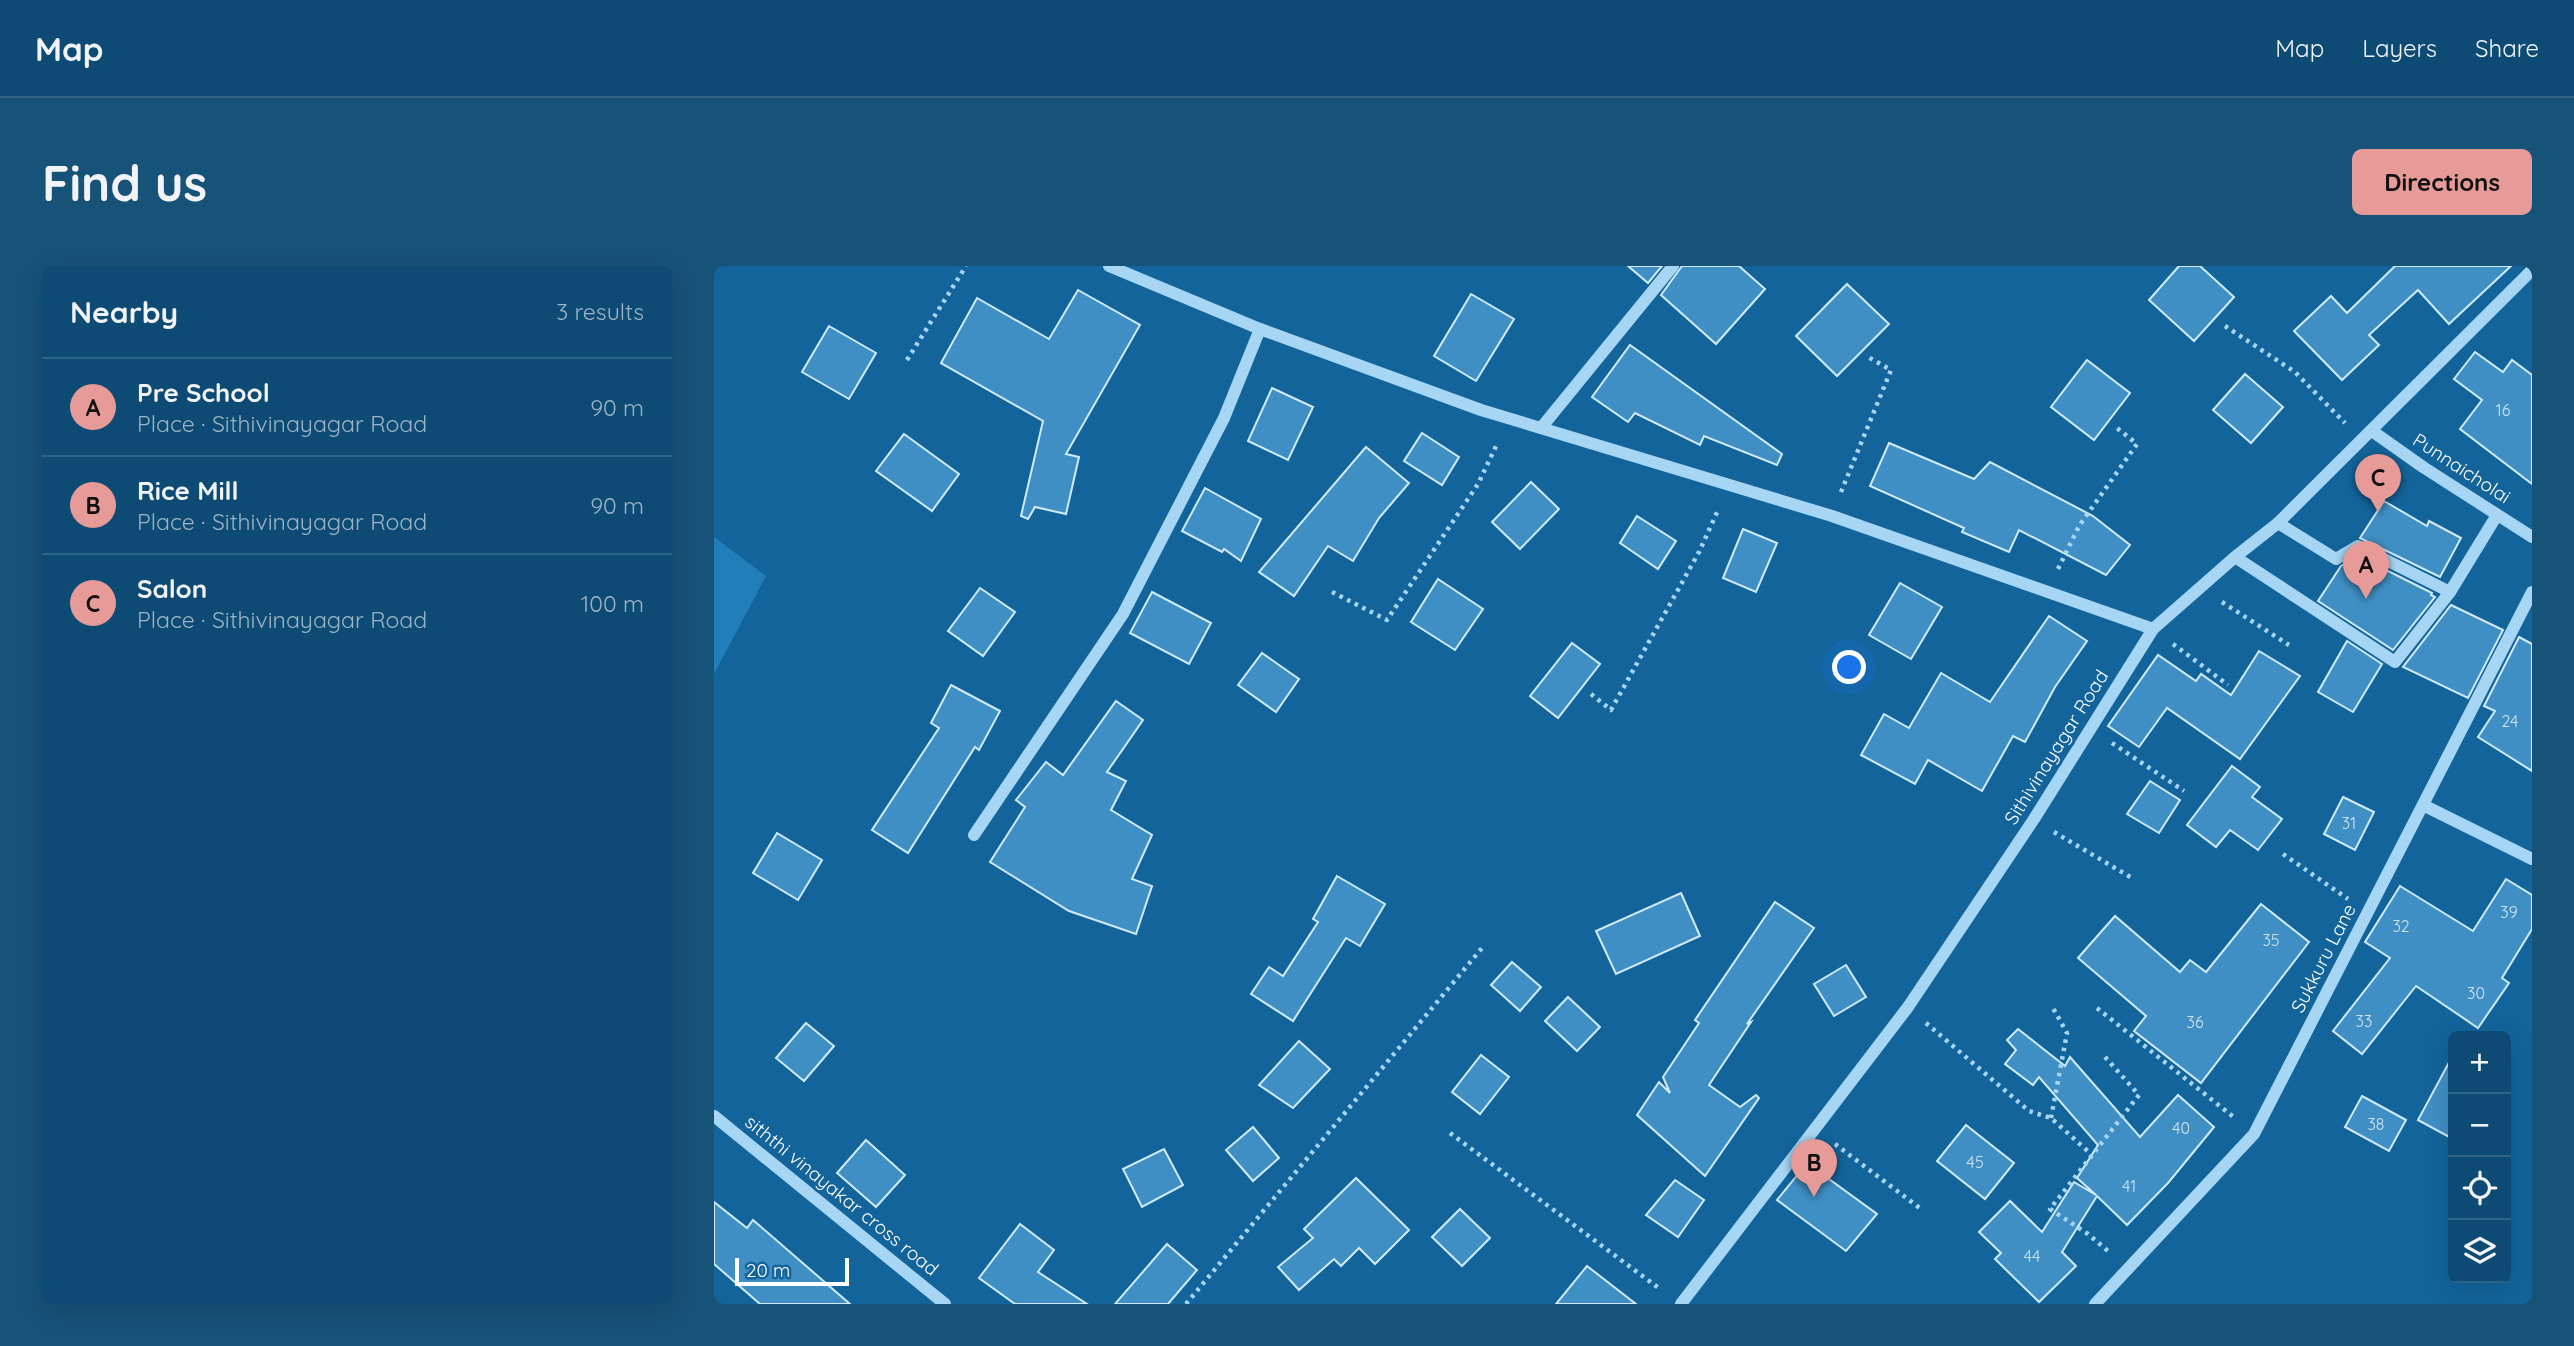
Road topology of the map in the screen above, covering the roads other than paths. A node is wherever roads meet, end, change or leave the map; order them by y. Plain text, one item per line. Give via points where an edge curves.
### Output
1 (1109, 266) edge
2 (1673, 266) edge
3 (2532, 270) edge
4 (1260, 329) junction
5 (1541, 428) junction
6 (2372, 431) junction
7 (2497, 515) junction
8 (2278, 523) junction
9 (2532, 537) edge
10 (2235, 557) junction
11 (2450, 592) junction
12 (2532, 592) edge
13 (2153, 629) junction
14 (2423, 806) junction
15 (974, 835) dead end
16 (2532, 859) edge
17 (714, 1116) edge
18 (945, 1304) edge
19 (1681, 1304) edge
20 (2095, 1304) edge

1 - 4 street
2 - 5 street
3 - 6 street, Sithivinayagar Road
4 - 5 street
4 - 15 street via 1224,418 1123,614
5 - 13 street via 1832,516
6 - 7 street, Punnaicholai
6 - 8 street, Sithivinayagar Road
7 - 9 street, Punnaicholai
7 - 11 street
8 - 10 street, Sithivinayagar Road
8 - 11 street via 2336,559 2358,546
10 - 11 street via 2395,662
10 - 13 street, Sithivinayagar Road
12 - 14 street, Sukkuru Lane
13 - 19 street, Sithivinayagar Road via 1908,1007
14 - 16 street
14 - 20 street, Sukkuru Lane via 2254,1134
17 - 18 street, siththi vinayakar cross road

